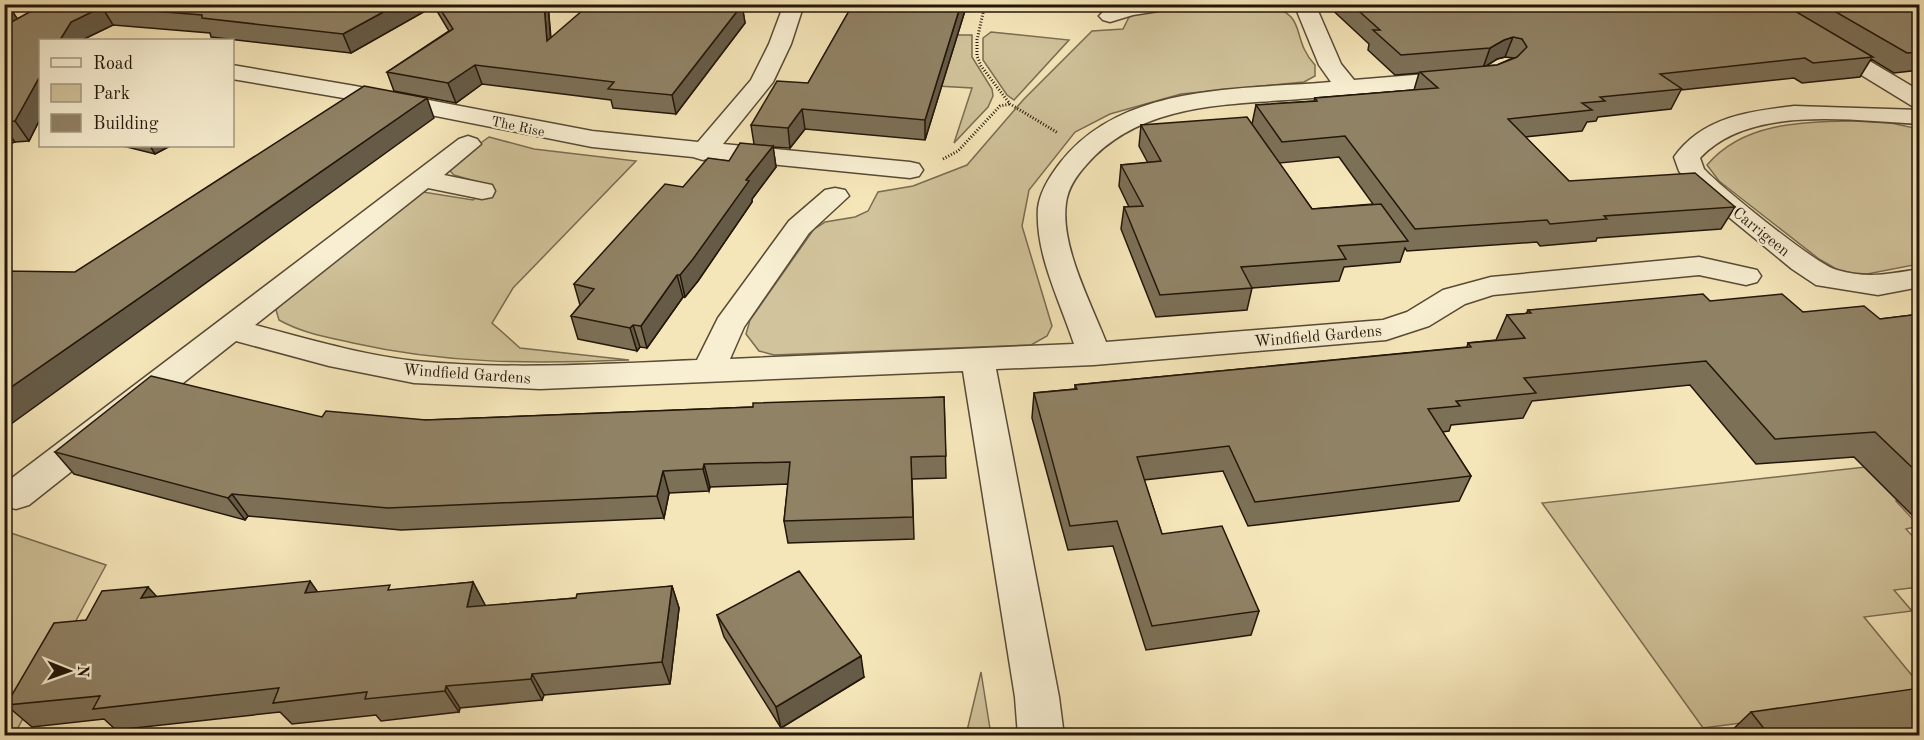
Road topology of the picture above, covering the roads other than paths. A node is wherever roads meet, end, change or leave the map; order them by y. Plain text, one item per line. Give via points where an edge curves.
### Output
1 (794, 4) edge
2 (1171, 4) edge
3 (1304, 4) edge
4 (1759, 4) edge
5 (1110, 16) dead end
6 (234, 72) edge
7 (1489, 76) edge
8 (1347, 87) junction
9 (1920, 101) edge
10 (1920, 117) edge
11 (468, 144) dead end
12 (703, 152) junction
13 (910, 170) road end
14 (423, 179) junction
15 (482, 190) dead end
16 (835, 196) dead end
17 (1746, 276) dead end
18 (1920, 278) edge
19 (229, 329) junction
20 (1094, 354) junction
21 (978, 360) junction
22 (710, 369) junction
23 (16, 495) dead end
24 (1041, 735) edge

1 - 12 street via 761,82
2 - 5 street via 1140,7
3 - 8 street via 1330,64
4 - 9 street
6 - 12 street, The Rise via 550,132
7 - 8 street
8 - 20 street via 1197,101 1154,111 1112,126 1086,148 1058,183 1051,209 1057,250
10 - 18 street, Carrigeen via 1809,113 1765,116 1712,134 1687,157 1692,171 1707,186 1802,263 1827,278 1878,286
11 - 14 street
12 - 13 street, The Rise
14 - 15 street
14 - 19 street
16 - 22 street via 799,227 729,325
17 - 20 street, Windfield Gardens via 1700,266 1491,286 1454,297 1418,319 1386,330
19 - 22 street, Windfield Gardens via 414,372 540,378
19 - 23 street
20 - 21 street, Windfield Gardens
21 - 22 street, Windfield Gardens
21 - 24 street

